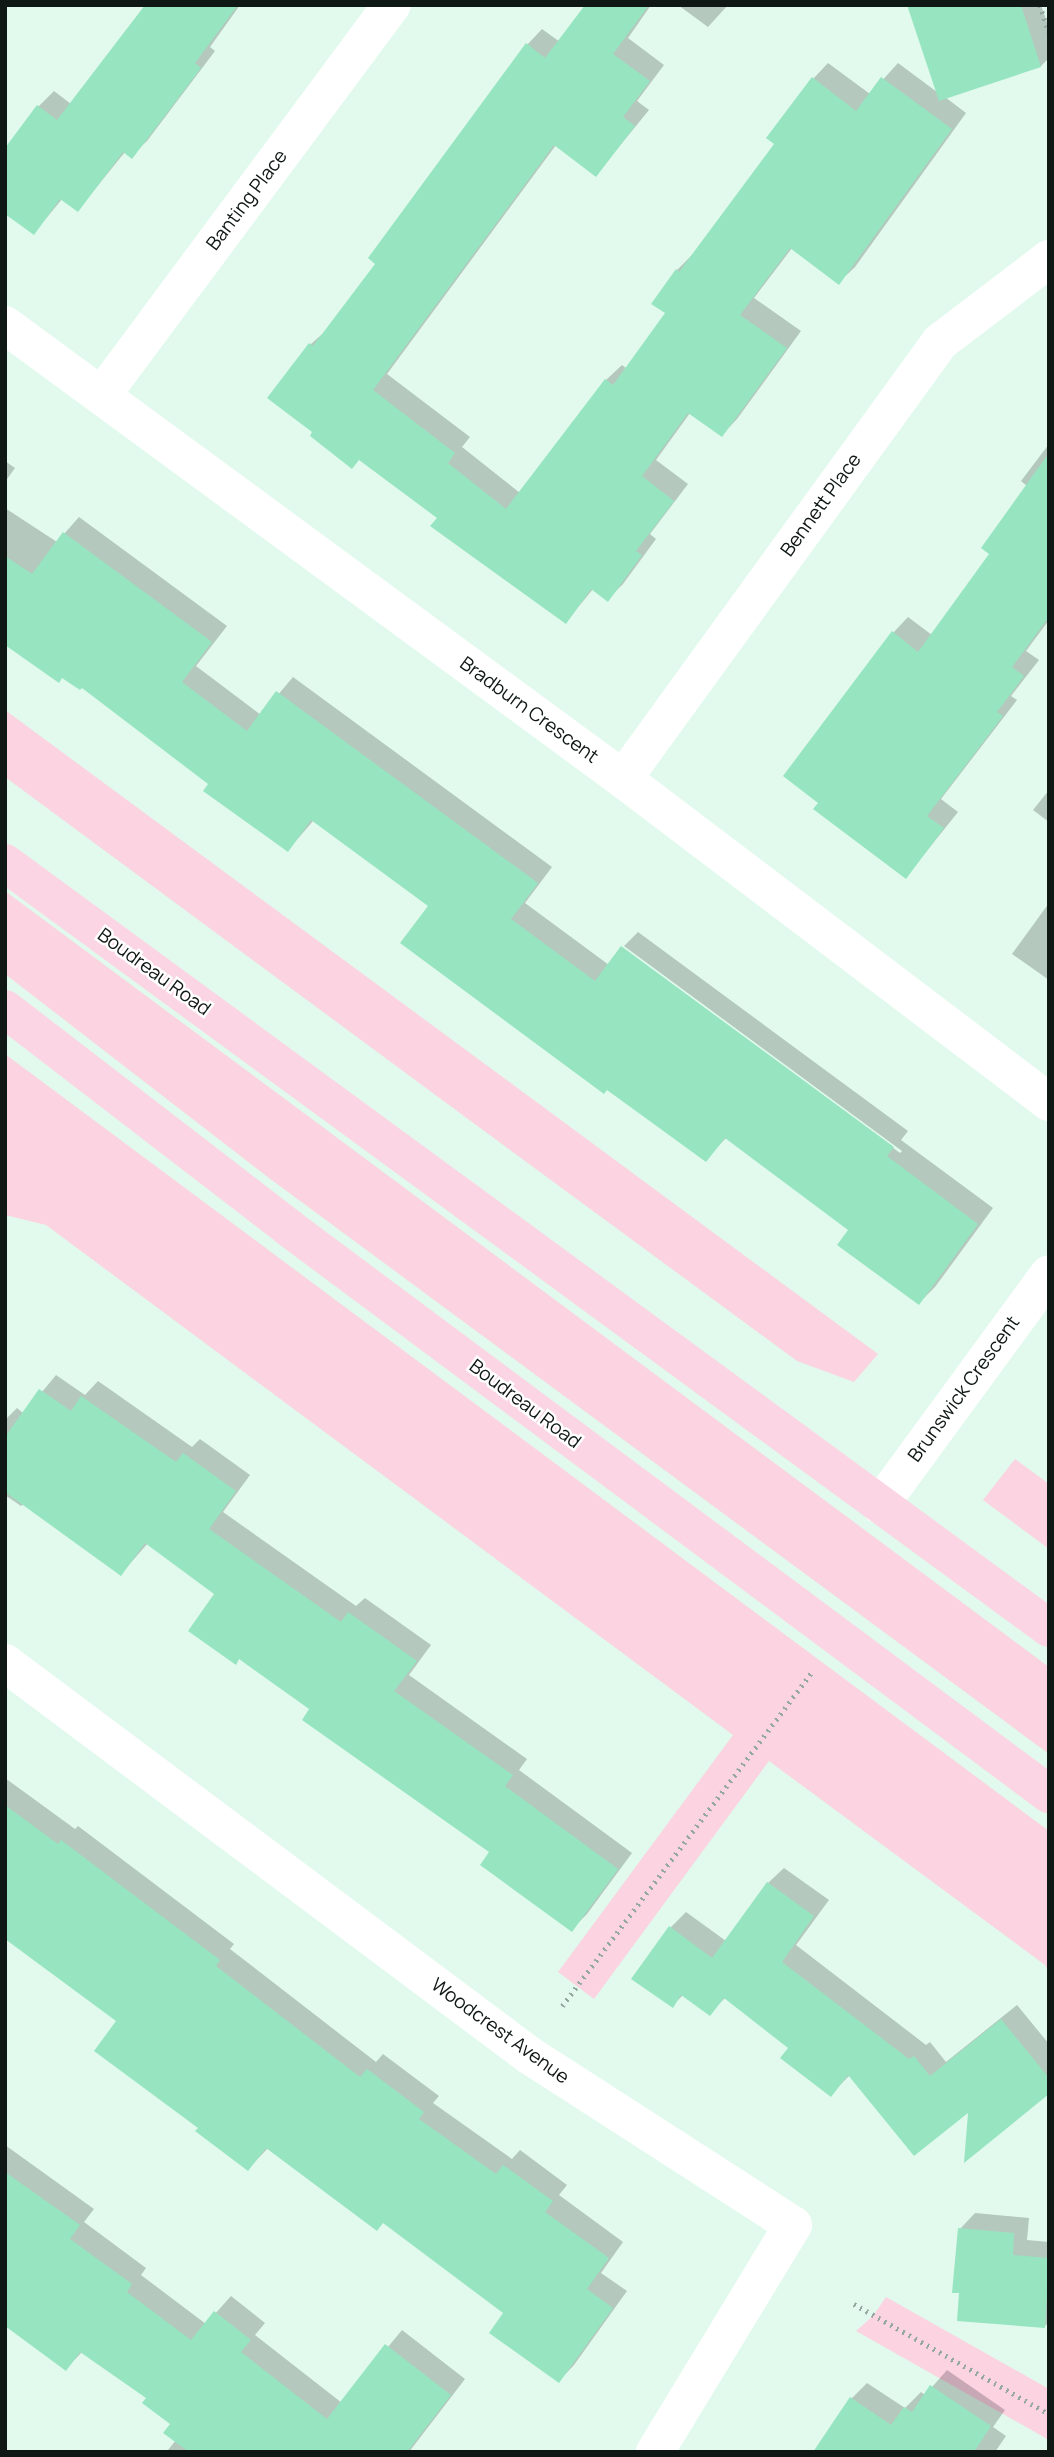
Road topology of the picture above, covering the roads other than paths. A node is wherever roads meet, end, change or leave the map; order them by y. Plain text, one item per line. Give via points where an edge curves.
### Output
1 (392, 5) edge
2 (1049, 259) edge
3 (5, 325) edge
4 (102, 394) junction
5 (623, 779) junction
6 (5, 863) edge
7 (5, 1009) edge
8 (1049, 1102) edge
9 (1049, 1274) edge
10 (880, 1505) junction
11 (1049, 1628) edge
12 (5, 1663) edge
13 (1049, 1794) edge
14 (655, 2452) edge

1 - 4 street, Banting Place
2 - 5 street, Bennett Place via 940,342
3 - 4 street, Bradburn Crescent
4 - 5 street, Bradburn Crescent
5 - 8 street, Bradburn Crescent
6 - 10 main road, Boudreau Road
7 - 13 main road, Boudreau Road via 289,1228
9 - 10 street, Brunswick Crescent
10 - 11 main road, Boudreau Road
12 - 14 street, Woodcrest Avenue via 528,2055 793,2225

